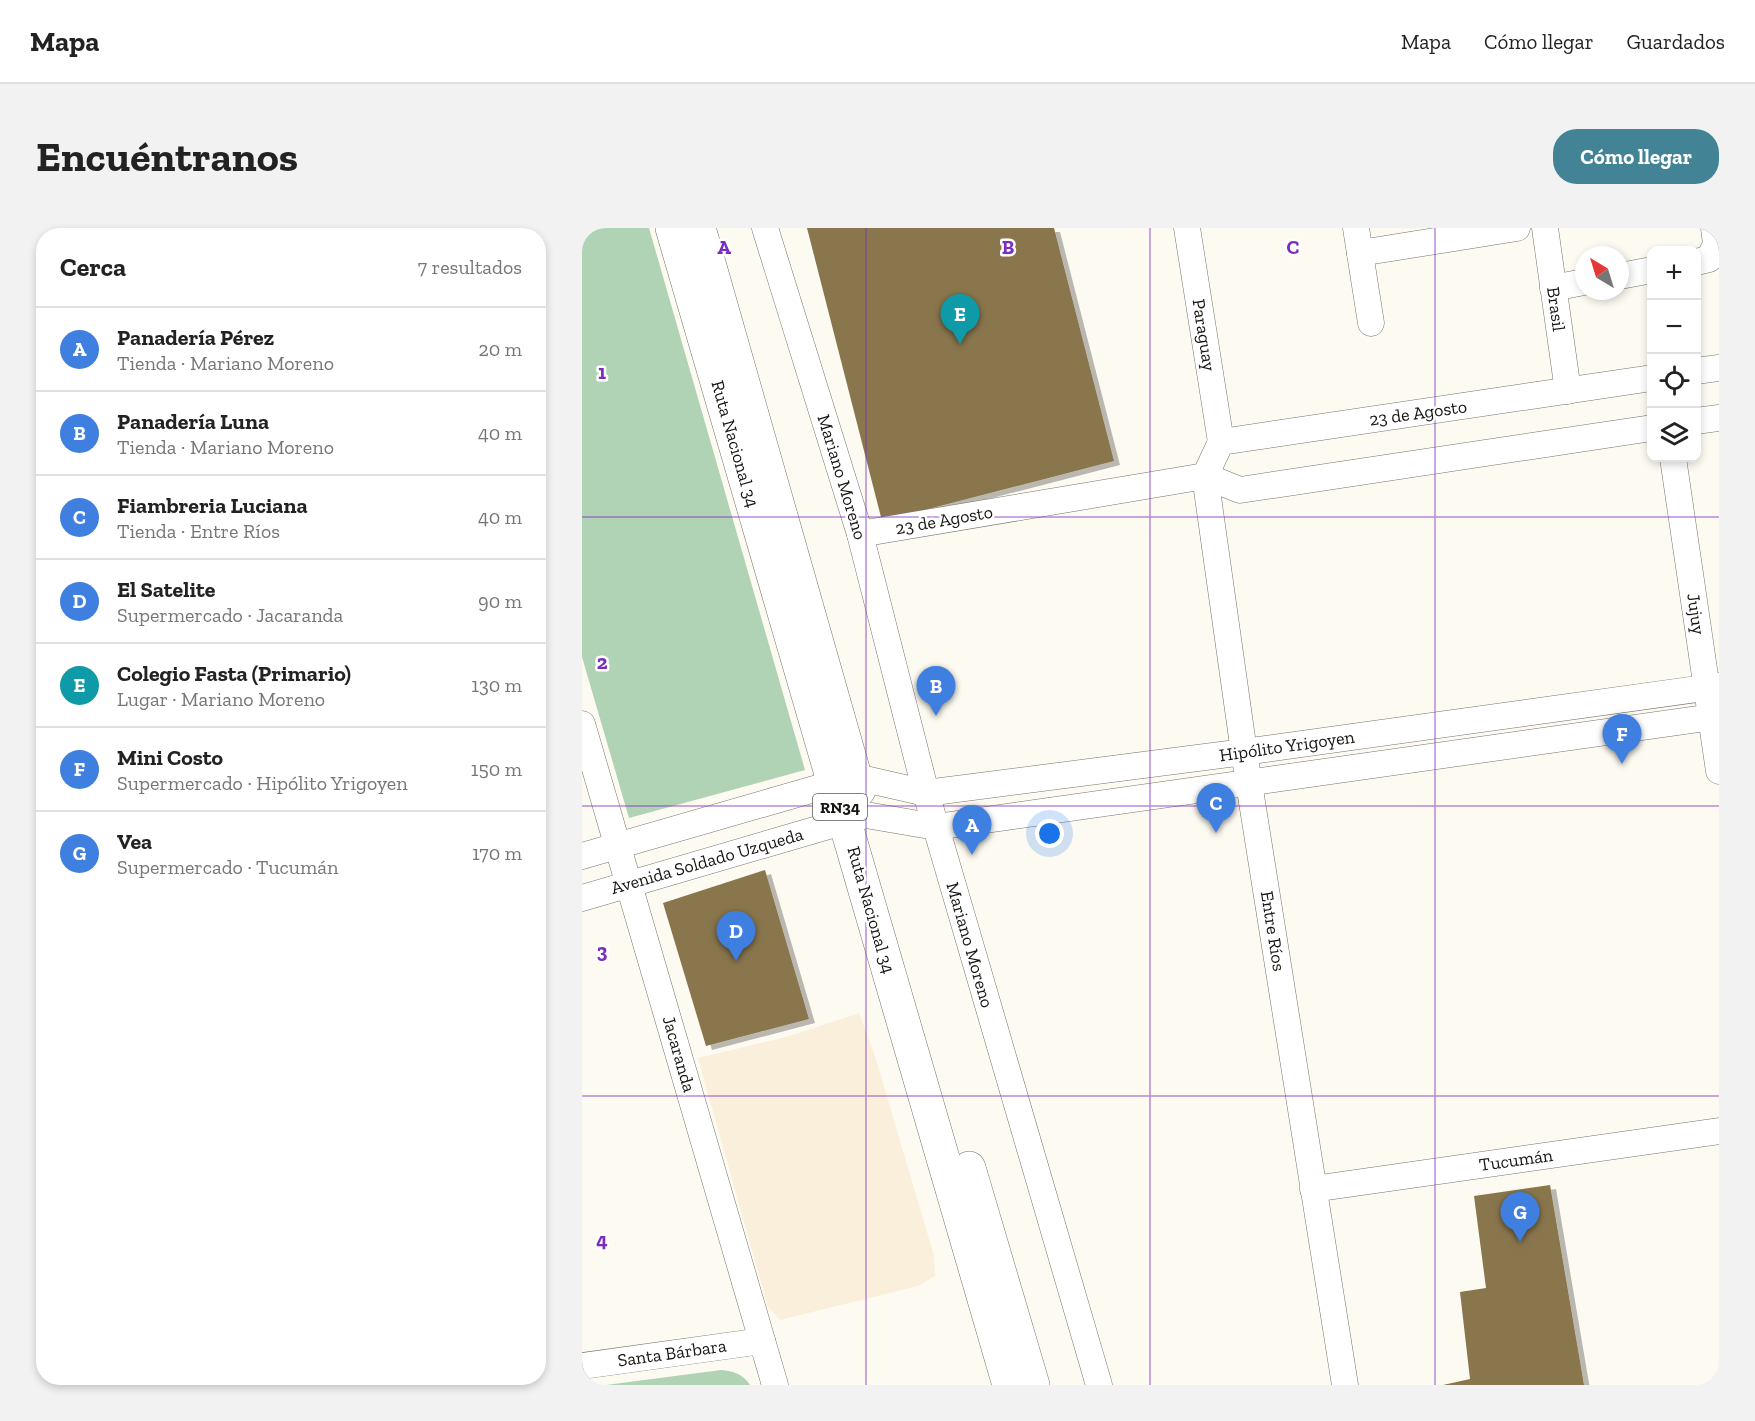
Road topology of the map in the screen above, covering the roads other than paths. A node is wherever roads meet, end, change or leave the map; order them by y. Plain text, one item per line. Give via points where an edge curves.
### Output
1 (672, 228) edge
2 (699, 228) edge
3 (765, 228) edge
4 (1187, 228) edge
5 (1356, 228) edge
6 (1517, 228) edge
7 (1545, 228) edge
8 (1714, 228) edge
9 (1360, 253) junction
10 (1701, 261) edge
11 (1647, 271) edge
12 (1629, 274) edge
13 (1575, 284) edge
14 (1553, 288) junction
15 (1371, 323) dead end
16 (1719, 368) edge
17 (1701, 370) edge
18 (1647, 379) edge
19 (1568, 391) junction
20 (1719, 418) edge
21 (1701, 420) edge
22 (1647, 429) edge
23 (1221, 442) junction
24 (1673, 462) edge
25 (1205, 476) junction
26 (860, 534) junction
27 (1713, 687) edge
28 (1715, 717) edge
29 (582, 724) edge
30 (1244, 752) junction
31 (1719, 771) edge
32 (845, 780) junction
33 (1249, 783) junction
34 (926, 793) junction
35 (855, 818) junction
36 (936, 827) junction
37 (618, 846) junction
38 (582, 856) edge
39 (630, 884) junction
40 (582, 898) edge
41 (1719, 1131) edge
42 (1313, 1189) junction
43 (762, 1341) junction
44 (582, 1366) edge
45 (775, 1385) edge
46 (1009, 1385) edge
47 (1033, 1385) edge
48 (1099, 1385) edge
49 (1345, 1385) edge

1 - 32 highway, Ruta Nacional 34 / RN34
2 - 32 highway, Ruta Nacional 34 / RN34
3 - 26 street, Mariano Moreno
4 - 23 street, Paraguay
5 - 9 street
6 - 9 street
7 - 14 street, Brasil
8 - 10 street via 1716,244 1709,259
9 - 15 street
11 - 12 street
13 - 14 street
14 - 19 street, Brasil
16 - 17 street
18 - 19 street, 23 de Agosto
19 - 23 street, 23 de Agosto
20 - 21 street
22 - 25 street via 1240,490
23 - 25 street
24 - 27 street, Jujuy
25 - 26 street, 23 de Agosto
25 - 30 street, Entre Ríos
26 - 34 street, Mariano Moreno
27 - 28 street, Jujuy
27 - 30 street, Hipólito Yrigoyen
28 - 31 street, Jujuy
28 - 33 street, Hipólito Yrigoyen
29 - 37 street, Jacaranda
30 - 33 street, Entre Ríos
30 - 34 street, Hipólito Yrigoyen
32 - 34 street, Hipólito Yrigoyen
32 - 35 highway, Ruta Nacional 34 / RN34
32 - 37 street
33 - 36 street, Hipólito Yrigoyen
33 - 42 street, Entre Ríos
34 - 36 street, Mariano Moreno
35 - 36 street, Hipólito Yrigoyen
35 - 39 street, Avenida Soldado Uzqueda
35 - 46 highway, Ruta Nacional 34 / RN34
35 - 47 highway, Ruta Nacional 34 / RN34
36 - 48 street, Mariano Moreno
37 - 38 street
37 - 39 street, Jacaranda
39 - 40 street, Avenida Soldado Uzqueda
39 - 43 street, Jacaranda
41 - 42 street, Tucumán
42 - 49 street, Entre Ríos
43 - 44 street, Santa Bárbara
43 - 45 street, Jacaranda

